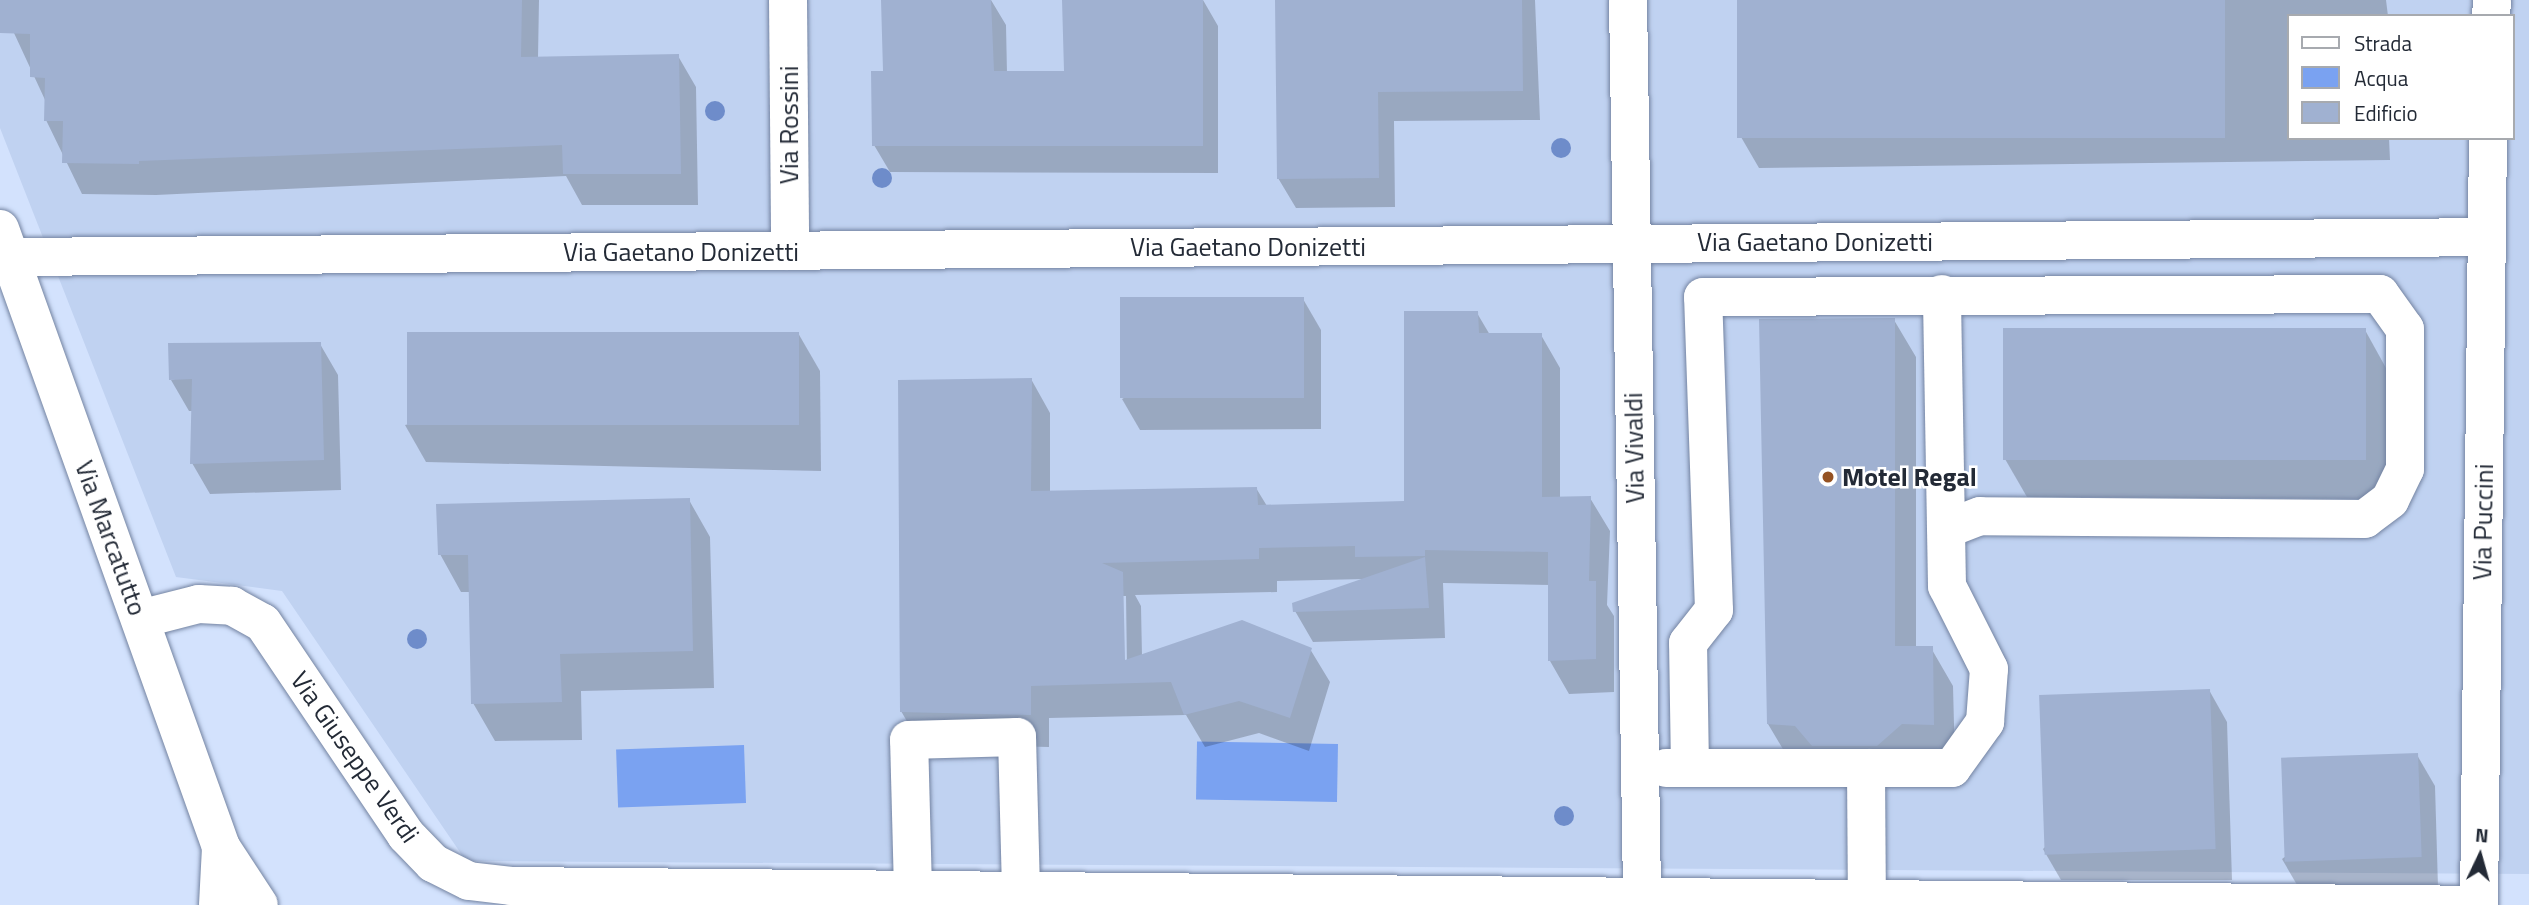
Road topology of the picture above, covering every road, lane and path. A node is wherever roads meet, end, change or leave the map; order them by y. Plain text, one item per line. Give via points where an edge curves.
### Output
1 (788, 0) edge
2 (1628, 0) edge
3 (2488, 140) edge
4 (2486, 237) junction
5 (6, 243) edge
6 (1630, 244) junction
7 (790, 251) junction
8 (1942, 294) junction
9 (1945, 529) junction
10 (140, 619) junction
11 (1690, 768) junction
12 (1866, 768) junction
13 (1640, 769) junction
14 (221, 847) junction
15 (913, 890) junction
16 (1021, 890) junction
17 (1642, 896) junction
18 (1867, 899) junction
19 (218, 905) edge
20 (259, 905) edge
21 (2479, 905) edge

1 - 7 street, Via Rossini
2 - 6 street, Via Vivaldi
3 - 4 street, Via Puccini
4 - 6 street, Via Gaetano Donizetti
4 - 21 street, Via Puccini
5 - 7 street, Via Gaetano Donizetti
5 - 10 street, Via Marcatutto
6 - 7 street, Via Gaetano Donizetti
6 - 13 street, Via Vivaldi
8 - 9 street
8 - 9 street via 2380,294 2405,329 2405,469 2390,500 2365,519 1980,516
8 - 11 street via 1703,297 1714,610 1688,643
9 - 12 street via 1947,586 1989,669 1985,722 1952,768
10 - 14 street, Via Marcatutto
10 - 15 street, Via Giuseppe Verdi via 199,604 232,606 263,623 406,835 433,863 469,881 511,886
11 - 12 street
11 - 13 street
12 - 18 street
13 - 17 street, Via Vivaldi
14 - 19 street, Via Marcatutto
14 - 20 street, Via Marcatutto
15 - 16 street, Via Giuseppe Verdi
15 - 16 street via 909,740 1017,737
16 - 17 street, Via Giuseppe Verdi
17 - 18 street, Via Giuseppe Verdi
18 - 21 street, Via Giuseppe Verdi

